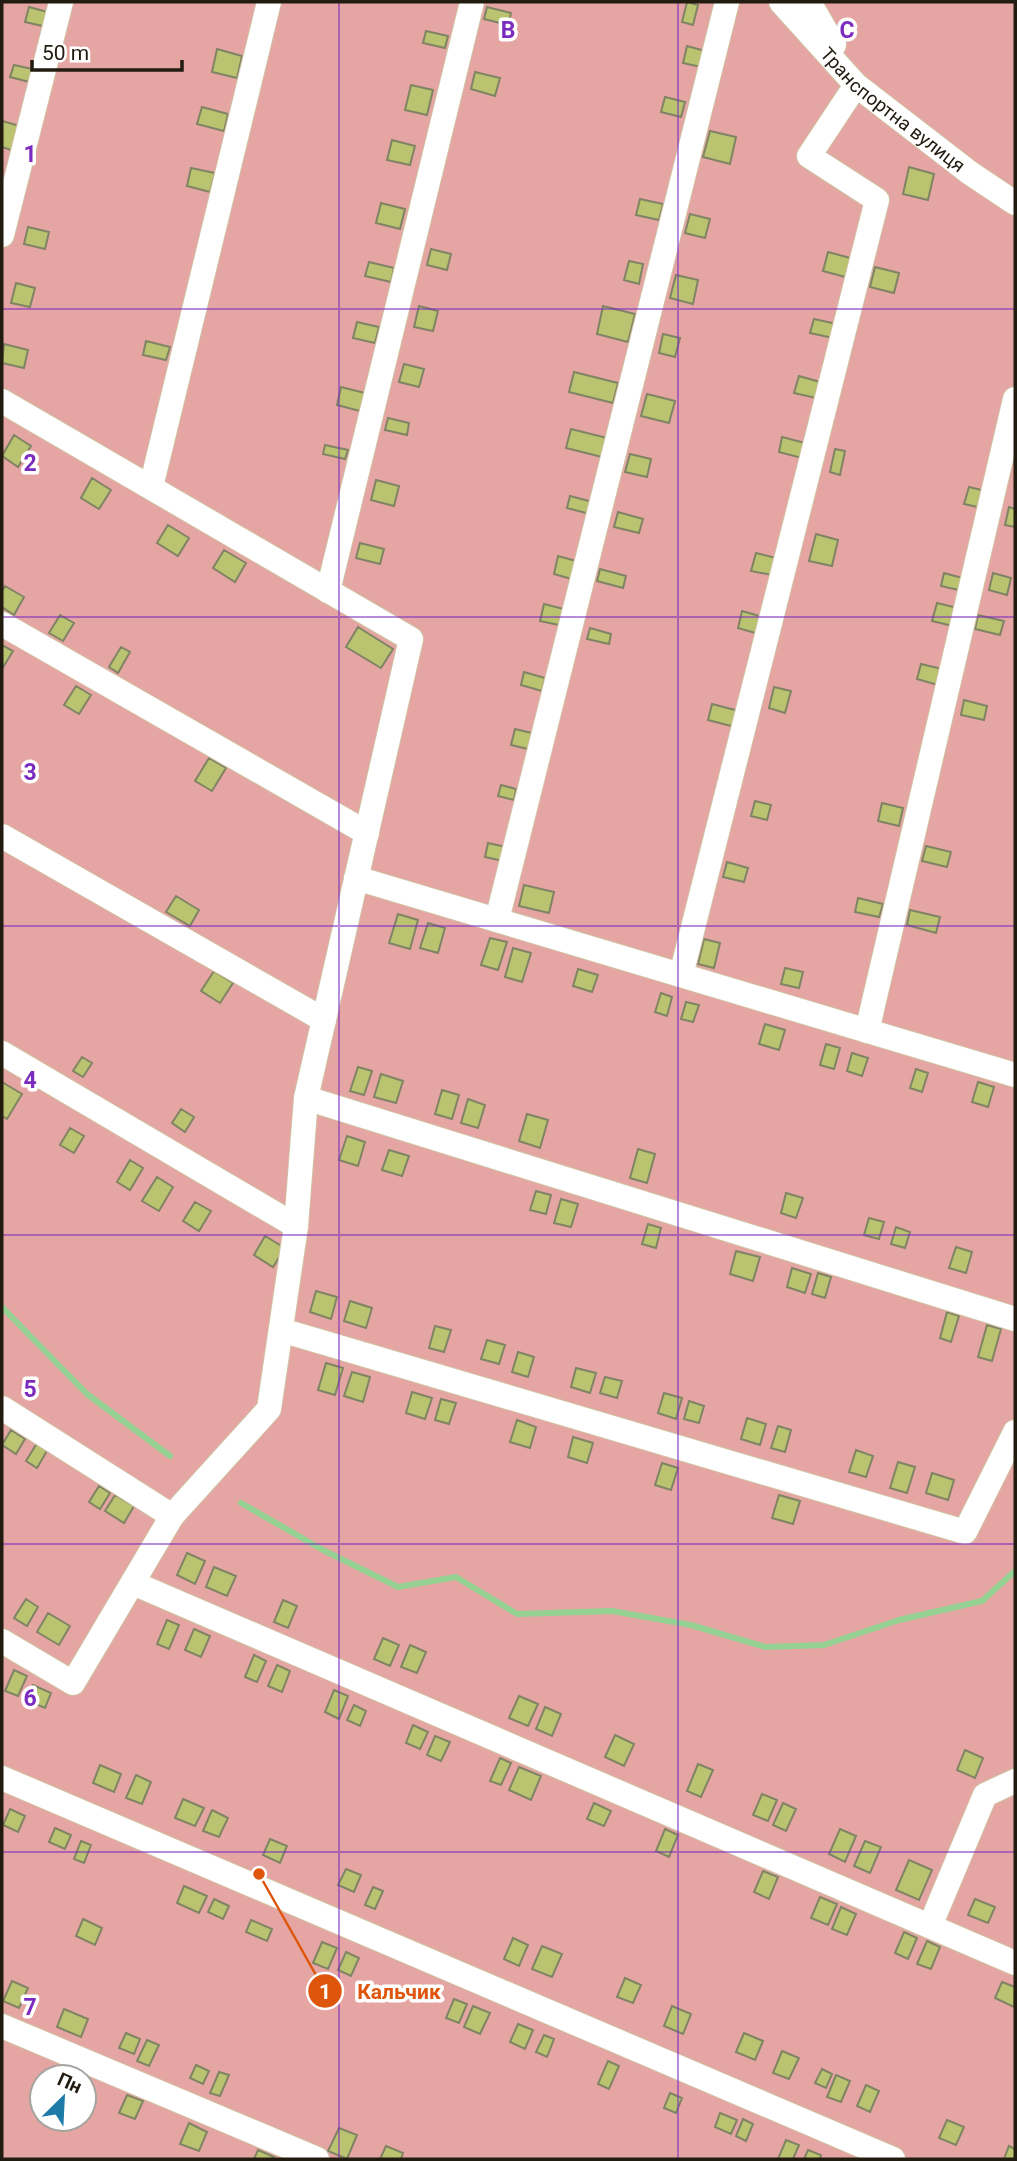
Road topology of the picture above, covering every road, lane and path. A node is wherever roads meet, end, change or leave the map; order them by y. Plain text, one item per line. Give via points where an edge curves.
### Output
1 (61, 2) edge
2 (269, 2) edge
3 (472, 2) edge
4 (727, 2) edge
5 (781, 2) edge
6 (809, 2) edge
7 (856, 85) junction
8 (1015, 203) edge
9 (2, 235) edge
10 (1015, 399) edge
11 (2, 401) edge
12 (151, 487) junction
13 (328, 591) junction
14 (2, 624) edge
15 (367, 833) junction
16 (2, 836) edge
17 (356, 878) junction
18 (497, 920) junction
19 (681, 975) junction
20 (324, 1020) junction
21 (867, 1031) junction
22 (2, 1053) edge
23 (1015, 1075) edge
24 (306, 1097) junction
25 (296, 1226) junction
26 (1015, 1320) edge
27 (281, 1330) junction
28 (2, 1408) edge
29 (1015, 1432) edge
30 (172, 1517) junction
31 (132, 1583) junction
32 (2, 1641) edge
33 (2, 1778) edge
34 (1015, 1781) edge
35 (930, 1926) junction
36 (1015, 1963) edge
37 (2, 2026) edge
38 (317, 2159) edge
39 (893, 2159) edge

1 - 9 street
2 - 12 street
3 - 13 street
4 - 18 street
5 - 7 street, Транспортна вулиця
6 - 7 street
7 - 8 street, Транспортна вулиця
7 - 19 street via 809,156 877,200
10 - 21 street
11 - 12 street
12 - 13 street
13 - 15 street via 411,639
14 - 15 street
15 - 17 street
16 - 20 street
17 - 18 street
17 - 20 street
18 - 19 street
19 - 21 street
20 - 24 street
21 - 23 street
22 - 25 street
24 - 25 street
24 - 26 street
25 - 27 street
27 - 29 street via 965,1532
27 - 30 street via 270,1409
28 - 30 street
30 - 31 street
31 - 32 street via 73,1684
31 - 35 street
33 - 39 street
34 - 35 street via 985,1795
35 - 36 street
37 - 38 street

